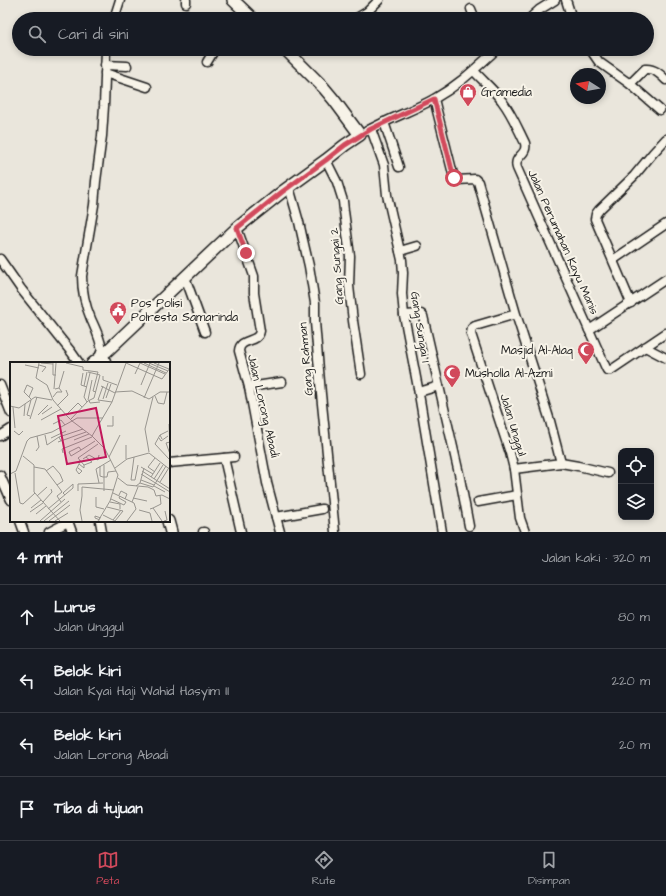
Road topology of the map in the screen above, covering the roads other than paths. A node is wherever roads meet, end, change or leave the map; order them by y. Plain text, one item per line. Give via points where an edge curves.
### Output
1 (120, 0) edge
2 (233, 0) edge
3 (379, 0) edge
4 (555, 0) edge
5 (566, 0) edge
6 (116, 12) edge
7 (239, 12) edge
8 (367, 12) edge
9 (537, 12) edge
10 (570, 12) edge
11 (106, 56) edge
12 (211, 56) edge
13 (294, 56) edge
14 (490, 56) edge
15 (595, 56) edge
16 (207, 62) dead end
17 (127, 66) dead end
18 (105, 69) junction
19 (474, 71) junction
20 (666, 80) edge
21 (630, 84) junction
22 (148, 87) dead end
23 (434, 99) junction
24 (660, 110) dead end
25 (384, 122) junction
26 (371, 129) junction
27 (360, 135) junction
28 (666, 139) edge
29 (326, 160) junction
30 (399, 167) dead end
31 (289, 187) junction
32 (666, 224) edge
33 (237, 228) junction
34 (417, 246) dead end
35 (400, 252) junction
36 (0, 259) edge
37 (613, 260) junction
38 (185, 277) junction
39 (666, 279) edge
40 (631, 303) junction
41 (404, 314) junction
42 (516, 314) junction
43 (589, 330) junction
44 (204, 332) dead end
45 (666, 333) edge
46 (645, 347) junction
47 (104, 354) edge
48 (666, 358) edge
49 (78, 362) edge
50 (92, 362) edge
51 (112, 362) edge
52 (361, 374) dead end
53 (282, 382) dead end
54 (0, 385) edge
55 (439, 386) junction
56 (249, 387) junction
57 (419, 392) junction
58 (10, 410) edge
59 (10, 430) edge
60 (0, 436) edge
61 (234, 457) dead end
62 (224, 458) junction
63 (561, 463) junction
64 (170, 464) edge
65 (514, 469) junction
66 (608, 473) dead end
67 (0, 475) edge
68 (517, 495) junction
69 (10, 498) edge
70 (478, 502) dead end
71 (322, 509) dead end
72 (276, 517) junction
73 (20, 522) edge
74 (66, 522) edge
75 (68, 522) edge
76 (100, 522) edge
77 (162, 522) edge
78 (168, 522) edge
79 (469, 526) dead end
80 (24, 532) edge
81 (49, 532) edge
82 (72, 532) edge
83 (102, 532) edge
84 (165, 532) edge
85 (171, 532) edge
86 (241, 532) edge
87 (280, 532) edge
88 (335, 532) edge
89 (442, 532) edge
90 (524, 532) edge

1 - 6 street
2 - 7 main road
3 - 8 street
4 - 9 street
5 - 10 street
11 - 18 street
12 - 16 street
13 - 27 main road via 334,100
14 - 19 street
15 - 21 street via 599,62
17 - 18 street
18 - 22 street
18 - 47 street via 102,136 82,276 85,301
19 - 23 street
19 - 43 street, Jalan Perumahan Kayu Manis via 502,102 525,143 524,152 517,158 516,164
20 - 21 street via 648,68
21 - 24 street
23 - 25 street
23 - 42 street via 454,178 474,179 478,182
25 - 26 street
25 - 30 street
26 - 27 street
26 - 35 street, Gang Sungai 1 via 386,171 387,195
27 - 29 main road
28 - 37 street via 596,214 598,227
29 - 31 main road
29 - 52 street, Gang Sungai 2 via 337,182 344,211 350,256 349,286
31 - 33 main road
31 - 88 street, Gang Rahman via 315,302
32 - 37 street
33 - 38 main road
33 - 56 street, Jalan Lorong Abadi via 254,276 260,331 257,338 239,348
34 - 35 street
35 - 41 street, Gang Sungai 1 via 404,273
36 - 49 street
37 - 40 street
38 - 44 street
38 - 47 main road
39 - 40 street
40 - 43 street
41 - 55 street via 423,316
41 - 57 street, Gang Sungai 1
42 - 63 street
42 - 65 street, Jalan Unggul via 475,326 471,334
43 - 46 street, Jalan Perumahan Kayu Manis via 607,370 611,370
45 - 46 street, Jalan Perumahan Kayu Manis
46 - 48 street
47 - 50 street
47 - 51 main road
53 - 56 street
54 - 58 street
55 - 57 street
55 - 79 street
56 - 72 street, Jalan Lorong Abadi
57 - 89 street, Gang Sungai 1
59 - 60 street
61 - 62 street
62 - 64 street
62 - 86 street
63 - 65 street, Jalan Unggul
63 - 66 street, Jalan Unggul
65 - 68 street
67 - 69 street
68 - 70 street
68 - 90 street
71 - 72 street
72 - 87 street, Jalan Lorong Abadi
73 - 80 street
74 - 81 street
75 - 82 street
76 - 83 street
77 - 84 main road
78 - 85 main road

